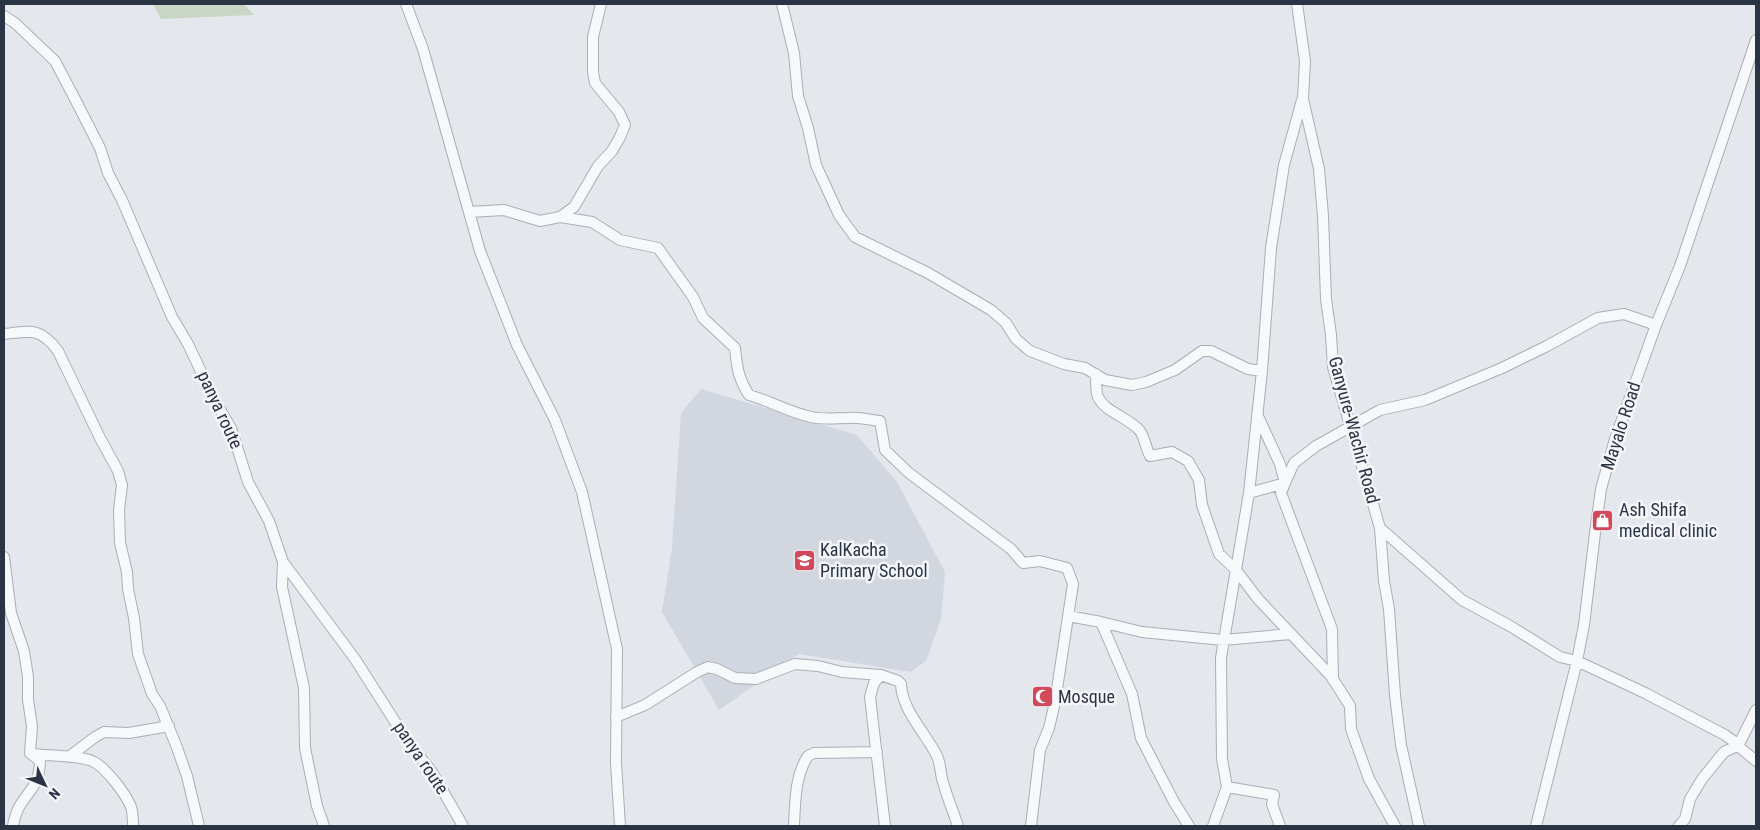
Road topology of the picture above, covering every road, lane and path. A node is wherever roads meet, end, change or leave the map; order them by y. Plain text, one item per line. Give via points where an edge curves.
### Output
1 (406, 4) edge
2 (601, 4) edge
3 (782, 4) edge
4 (1297, 4) edge
5 (4, 16) edge
6 (1756, 40) edge
7 (1303, 98) junction
8 (468, 212) junction
9 (560, 217) junction
10 (1656, 325) junction
11 (4, 334) edge
12 (1262, 371) junction
13 (1096, 374) junction
14 (1256, 412) junction
15 (1350, 427) junction
16 (1285, 483) junction
17 (1250, 493) junction
18 (1380, 528) junction
19 (4, 557) edge
20 (283, 562) junction
21 (1236, 570) junction
22 (1068, 616) junction
23 (1101, 622) junction
24 (1291, 634) junction
25 (1224, 640) junction
26 (1577, 661) junction
27 (881, 675) junction
28 (1333, 680) junction
29 (1756, 710) edge
30 (616, 717) junction
31 (169, 726) junction
32 (1739, 745) junction
33 (877, 752) junction
34 (30, 754) junction
35 (70, 756) junction
36 (1756, 761) edge
37 (1227, 788) junction
38 (13, 826) edge
39 (133, 826) edge
40 (199, 826) edge
41 (324, 826) edge
42 (463, 826) edge
43 (620, 826) edge
44 (794, 826) edge
45 (885, 826) edge
46 (958, 826) edge
47 (1031, 826) edge
48 (1189, 826) edge
49 (1213, 826) edge
50 (1280, 826) edge
51 (1395, 826) edge
52 (1419, 826) edge
53 (1536, 826) edge
54 (1679, 826) edge

1 - 8 street via 423,49
2 - 9 street via 593,37 595,83 619,112 625,125 612,151 598,166 574,206
3 - 13 street via 794,53 798,96 816,165 839,214 855,237 928,273 991,310 1030,351
4 - 7 street, Ganyure-Wachir Road via 1304,61
5 - 20 street, panya route via 55,61 76,101 100,148 108,174 172,317 231,428 248,482 269,521
6 - 10 street, Mayalo Road via 1680,266
7 - 12 street via 1284,165 1271,248
7 - 15 street, Ganyure-Wachir Road via 1319,169 1333,367
8 - 9 street via 504,210 540,221
8 - 30 street via 517,345 555,420 582,492 617,649
9 - 22 street via 592,222 620,240 658,248 693,297 703,318 735,348 737,371 749,395 811,417 880,421 885,450 910,473 1010,549 1023,563 1040,561 1067,568 1073,584
10 - 15 street via 1624,314 1598,318 1502,368 1425,400 1380,410
10 - 26 street, Mayalo Road via 1615,439 1601,489
11 - 31 street via 32,331 52,343 118,470 122,485 120,543 138,654 152,694
12 - 13 street via 1248,369 1211,350 1202,351 1175,370 1132,385 1104,380
12 - 14 street
13 - 21 street via 1100,400 1139,429 1150,456 1172,452 1188,461 1198,480 1202,505 1219,554
14 - 16 street via 1280,464
14 - 17 street
15 - 16 street via 1294,463
15 - 18 street, Ganyure-Wachir Road
16 - 17 street
16 - 28 street via 1281,493 1332,629
17 - 21 street
18 - 26 street via 1462,600 1560,657
18 - 52 street, Ganyure-Wachir Road via 1400,737
19 - 34 street via 11,613 24,651 28,677 32,726
20 - 41 street via 282,587 304,688 305,748
20 - 42 street, panya route via 355,659 408,742 432,772
21 - 24 street
21 - 25 street
22 - 23 street
22 - 47 street via 1055,702 1040,750
23 - 25 street via 1142,632
23 - 48 street via 1132,694 1141,738
24 - 25 street
24 - 28 street
25 - 37 street via 1221,658 1222,759
26 - 32 street via 1676,709
26 - 53 street, Mayalo Road
27 - 30 street via 795,664 756,679 735,678 708,667 645,705
27 - 33 street via 874,683 870,697
27 - 46 street via 901,684 912,717 938,758
28 - 51 street via 1350,706 1351,729 1369,779
29 - 32 street
30 - 43 street
31 - 35 street via 129,733 104,732
31 - 40 street via 187,776
32 - 36 street
32 - 54 street via 1724,752 1702,779
33 - 44 street via 814,753 808,756 799,777
33 - 45 street
34 - 35 street
34 - 38 street via 40,761 40,775 18,808
35 - 39 street via 94,761 114,780 131,807
37 - 49 street
37 - 50 street via 1274,795 1272,804

